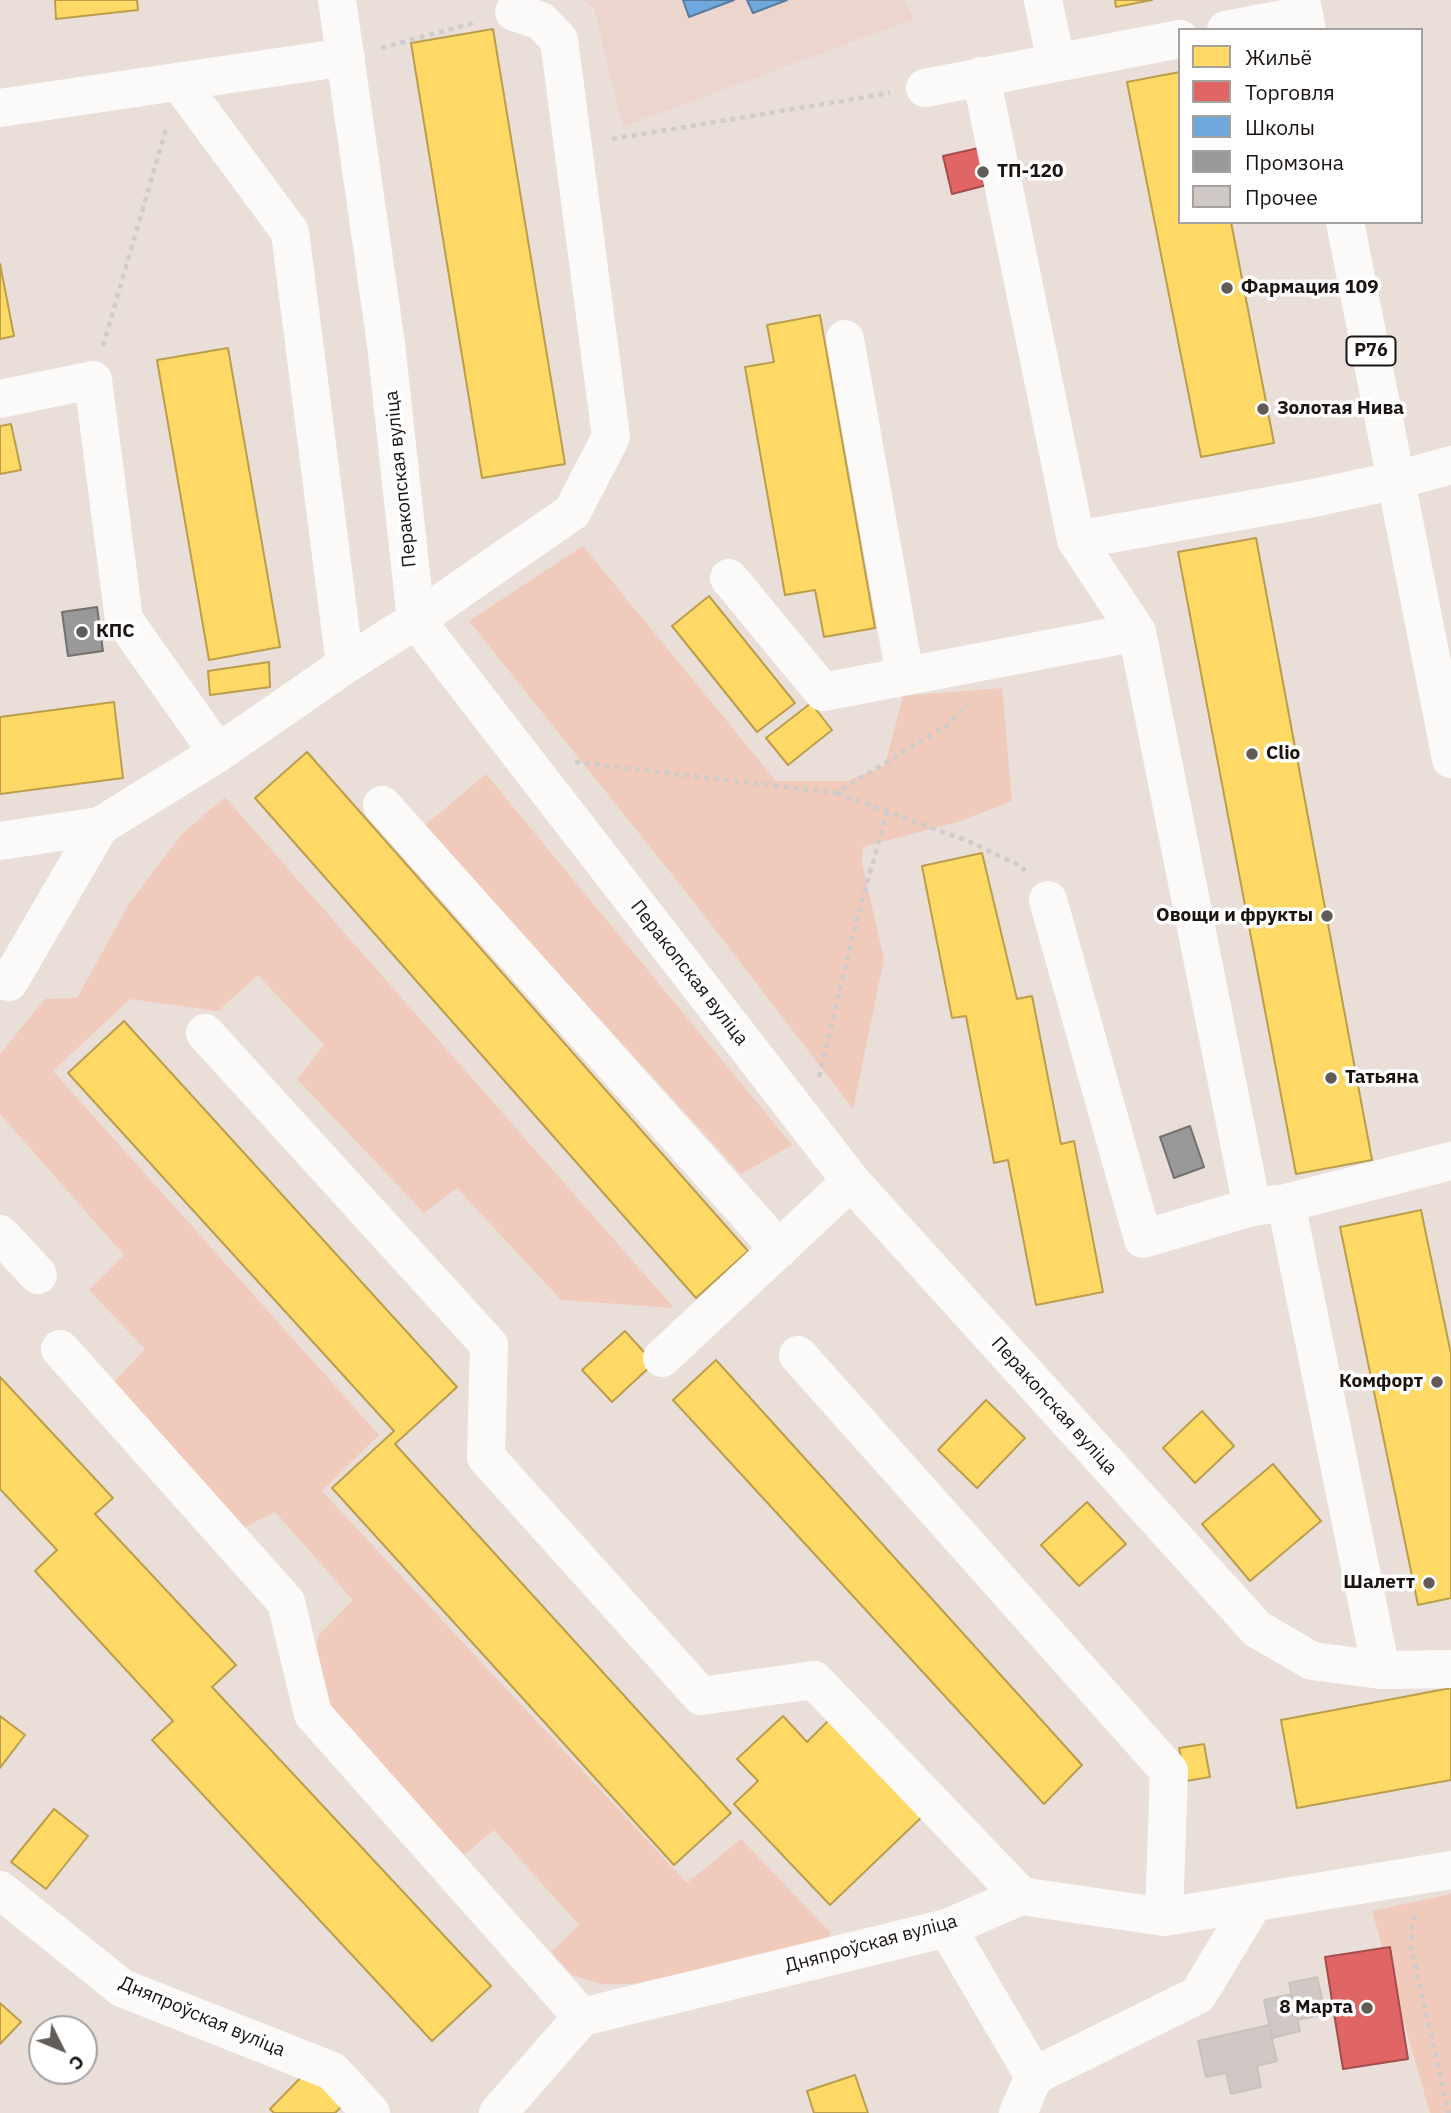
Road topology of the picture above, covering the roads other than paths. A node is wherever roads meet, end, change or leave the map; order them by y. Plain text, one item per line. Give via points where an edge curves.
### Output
1 (337, 0) edge
2 (1043, 0) edge
3 (514, 12) road end
4 (1304, 15) edge
5 (1236, 28) edge
6 (1178, 38) edge
7 (346, 57) junction
8 (1056, 62) junction
9 (981, 76) junction
10 (179, 82) junction
11 (925, 88) road end
12 (0, 108) edge
13 (1345, 224) edge
14 (845, 340) dead end
15 (0, 399) edge
16 (1451, 465) edge
17 (1397, 480) junction
18 (1076, 540) junction
19 (729, 578) dead end
20 (416, 620) junction
21 (1137, 632) junction
22 (345, 665) junction
23 (905, 677) junction
24 (218, 753) junction
25 (1451, 760) edge
26 (382, 805) dead end
27 (100, 826) junction
28 (0, 841) edge
29 (1048, 900) road end
30 (3, 986) edge
31 (205, 1032) dead end
32 (1451, 1161) edge
33 (851, 1181) junction
34 (1269, 1205) junction
35 (0, 1234) edge
36 (779, 1249) junction
37 (38, 1275) dead end
38 (60, 1349) dead end
39 (798, 1355) dead end
40 (662, 1358) dead end
41 (1451, 1669) edge
42 (1381, 1670) junction
43 (1439, 1872) edge
44 (0, 1889) edge
45 (1021, 1896) junction
46 (1254, 1902) junction
47 (1164, 1917) junction
48 (947, 1928) junction
49 (582, 2017) junction
50 (1034, 2076) junction
51 (371, 2113) edge
52 (498, 2113) edge
53 (1018, 2113) edge

1 - 7 street, Перакопская вуліца
2 - 8 street
3 - 20 street via 541,21 559,40 611,437 572,512
4 - 5 street
6 - 8 street
7 - 10 street
7 - 20 street, Перакопская вуліца via 386,344
8 - 9 street
9 - 11 street
9 - 18 street
10 - 12 street
10 - 22 street via 290,232
13 - 17 street, Р76
14 - 23 street
15 - 24 street via 93,380 124,620
16 - 17 street
17 - 18 street
17 - 25 street, Р76
18 - 21 street
19 - 23 street via 823,692
20 - 22 street
20 - 33 street, Перакопская вуліца
21 - 23 street
21 - 34 street
22 - 24 street
24 - 27 street
26 - 36 street
27 - 28 street
27 - 30 street
29 - 34 street via 1143,1239
31 - 45 street via 489,1345 486,1457 701,1696 814,1680
32 - 34 street
33 - 36 street
33 - 42 street, Перакопская вуліца via 1256,1629 1312,1661
34 - 42 street
35 - 37 street
36 - 40 street
38 - 49 street via 286,1602 313,1713
39 - 47 street via 1168,1771
41 - 42 street, Перакопская вуліца
43 - 46 street
44 - 51 street, Дняпроўская вуліца via 122,1988 332,2071
45 - 47 street
45 - 48 street, Дняпроўская вуліца
46 - 47 street
46 - 50 street via 1198,1995
48 - 49 street, Дняпроўская вуліца
48 - 50 street
49 - 52 street
50 - 53 street

